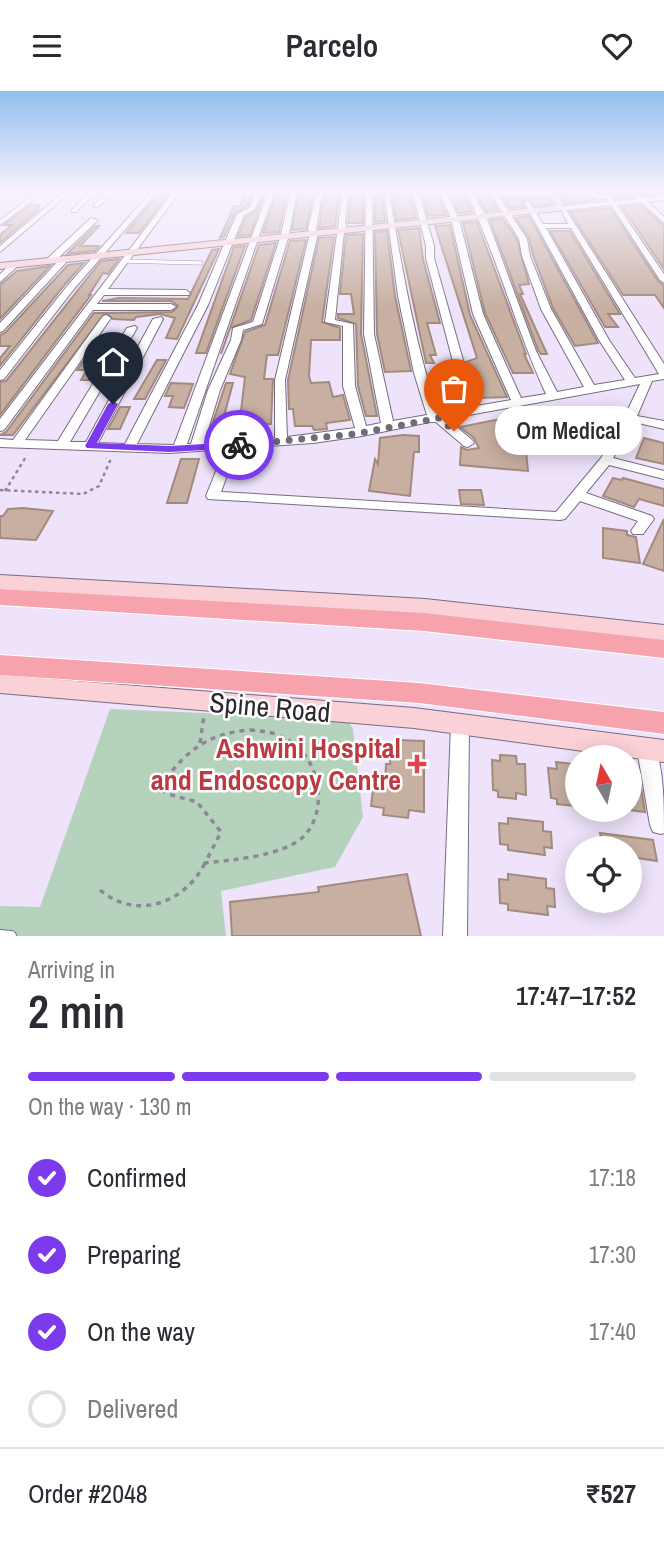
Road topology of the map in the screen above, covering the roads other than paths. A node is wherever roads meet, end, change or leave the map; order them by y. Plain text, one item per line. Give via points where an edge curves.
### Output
1 (20, 229) edge
2 (84, 229) edge
3 (122, 229) edge
4 (148, 229) edge
5 (234, 229) edge
6 (258, 229) edge
7 (286, 229) edge
8 (312, 229) edge
9 (347, 229) edge
10 (369, 229) edge
11 (393, 229) edge
12 (426, 229) edge
13 (458, 229) edge
14 (487, 229) edge
15 (517, 229) edge
16 (543, 229) edge
17 (577, 229) edge
18 (631, 229) edge
19 (342, 230) junction
20 (314, 233) junction
21 (285, 235) junction
22 (255, 239) junction
23 (4, 242) edge
24 (229, 242) junction
25 (0, 250) edge
26 (100, 255) junction
27 (128, 256) junction
28 (65, 258) junction
29 (51, 260) junction
30 (201, 263) dead end
31 (16, 264) junction
32 (0, 266) edge
33 (0, 279) edge
34 (664, 280) edge
35 (102, 292) junction
36 (186, 293) dead end
37 (91, 307) junction
38 (171, 307) dead end
39 (106, 318) dead end
40 (158, 319) dead end
41 (132, 328) dead end
42 (0, 329) edge
43 (664, 375) edge
44 (0, 377) edge
45 (648, 379) junction
46 (632, 382) junction
47 (591, 389) junction
48 (553, 397) junction
49 (518, 403) junction
50 (472, 412) junction
51 (437, 418) junction
52 (630, 418) junction
53 (664, 425) edge
54 (0, 427) edge
55 (388, 428) junction
56 (362, 432) junction
57 (281, 442) junction
58 (0, 443) edge
59 (468, 443) dead end
60 (62, 445) junction
61 (232, 446) junction
62 (128, 448) junction
63 (196, 448) junction
64 (18, 449) junction
65 (179, 449) junction
66 (92, 452) junction
67 (606, 460) junction
68 (664, 475) edge
69 (577, 495) junction
70 (646, 520) dead end
71 (0, 582) edge
72 (0, 597) edge
73 (664, 633) edge
74 (664, 649) edge
75 (0, 665) edge
76 (0, 684) edge
77 (664, 723) edge
78 (460, 725) junction
79 (656, 750) edge
80 (661, 825) dead end
81 (0, 935) edge
82 (11, 936) edge
83 (454, 936) edge

1 - 23 street
2 - 29 street
3 - 26 street
4 - 27 street
5 - 24 street
6 - 22 street
7 - 21 street
8 - 20 street
9 - 19 street
10 - 55 street via 369,334
11 - 51 street via 419,373
12 - 50 street
13 - 49 street via 478,314
14 - 48 street via 513,307
15 - 47 street via 546,309
16 - 46 street
17 - 43 street
18 - 34 street
19 - 20 street
19 - 56 street via 330,322 348,324 349,386
20 - 21 street
20 - 57 street via 280,380
21 - 22 street
21 - 63 street via 257,324 239,328
22 - 24 street
22 - 65 street
23 - 25 street
24 - 27 street
24 - 62 street via 203,305
26 - 27 street
26 - 28 street
26 - 44 street
27 - 30 lane
27 - 35 street
28 - 29 street
28 - 42 street
29 - 31 street
31 - 32 street
31 - 33 street
35 - 36 street
35 - 37 street
37 - 38 street
37 - 54 street
39 - 64 street
40 - 66 street
41 - 60 street
43 - 45 street
45 - 46 street
45 - 52 street
46 - 47 street
47 - 48 street
48 - 49 street
49 - 50 street
50 - 51 street
51 - 55 street
51 - 59 street
52 - 53 street
52 - 67 street
55 - 56 street
56 - 57 street
57 - 61 street
58 - 64 street
60 - 64 street
60 - 66 street
61 - 63 street
61 - 69 street via 213,496 560,516
62 - 65 street
62 - 66 street
63 - 65 street
67 - 68 street
67 - 69 street
69 - 70 street
71 - 73 street via 425,607
72 - 74 main road via 424,622
75 - 77 main road, Spine Road via 419,693
76 - 78 street, Spine Road
78 - 79 street, Spine Road
78 - 83 street
79 - 80 street
81 - 82 lane

